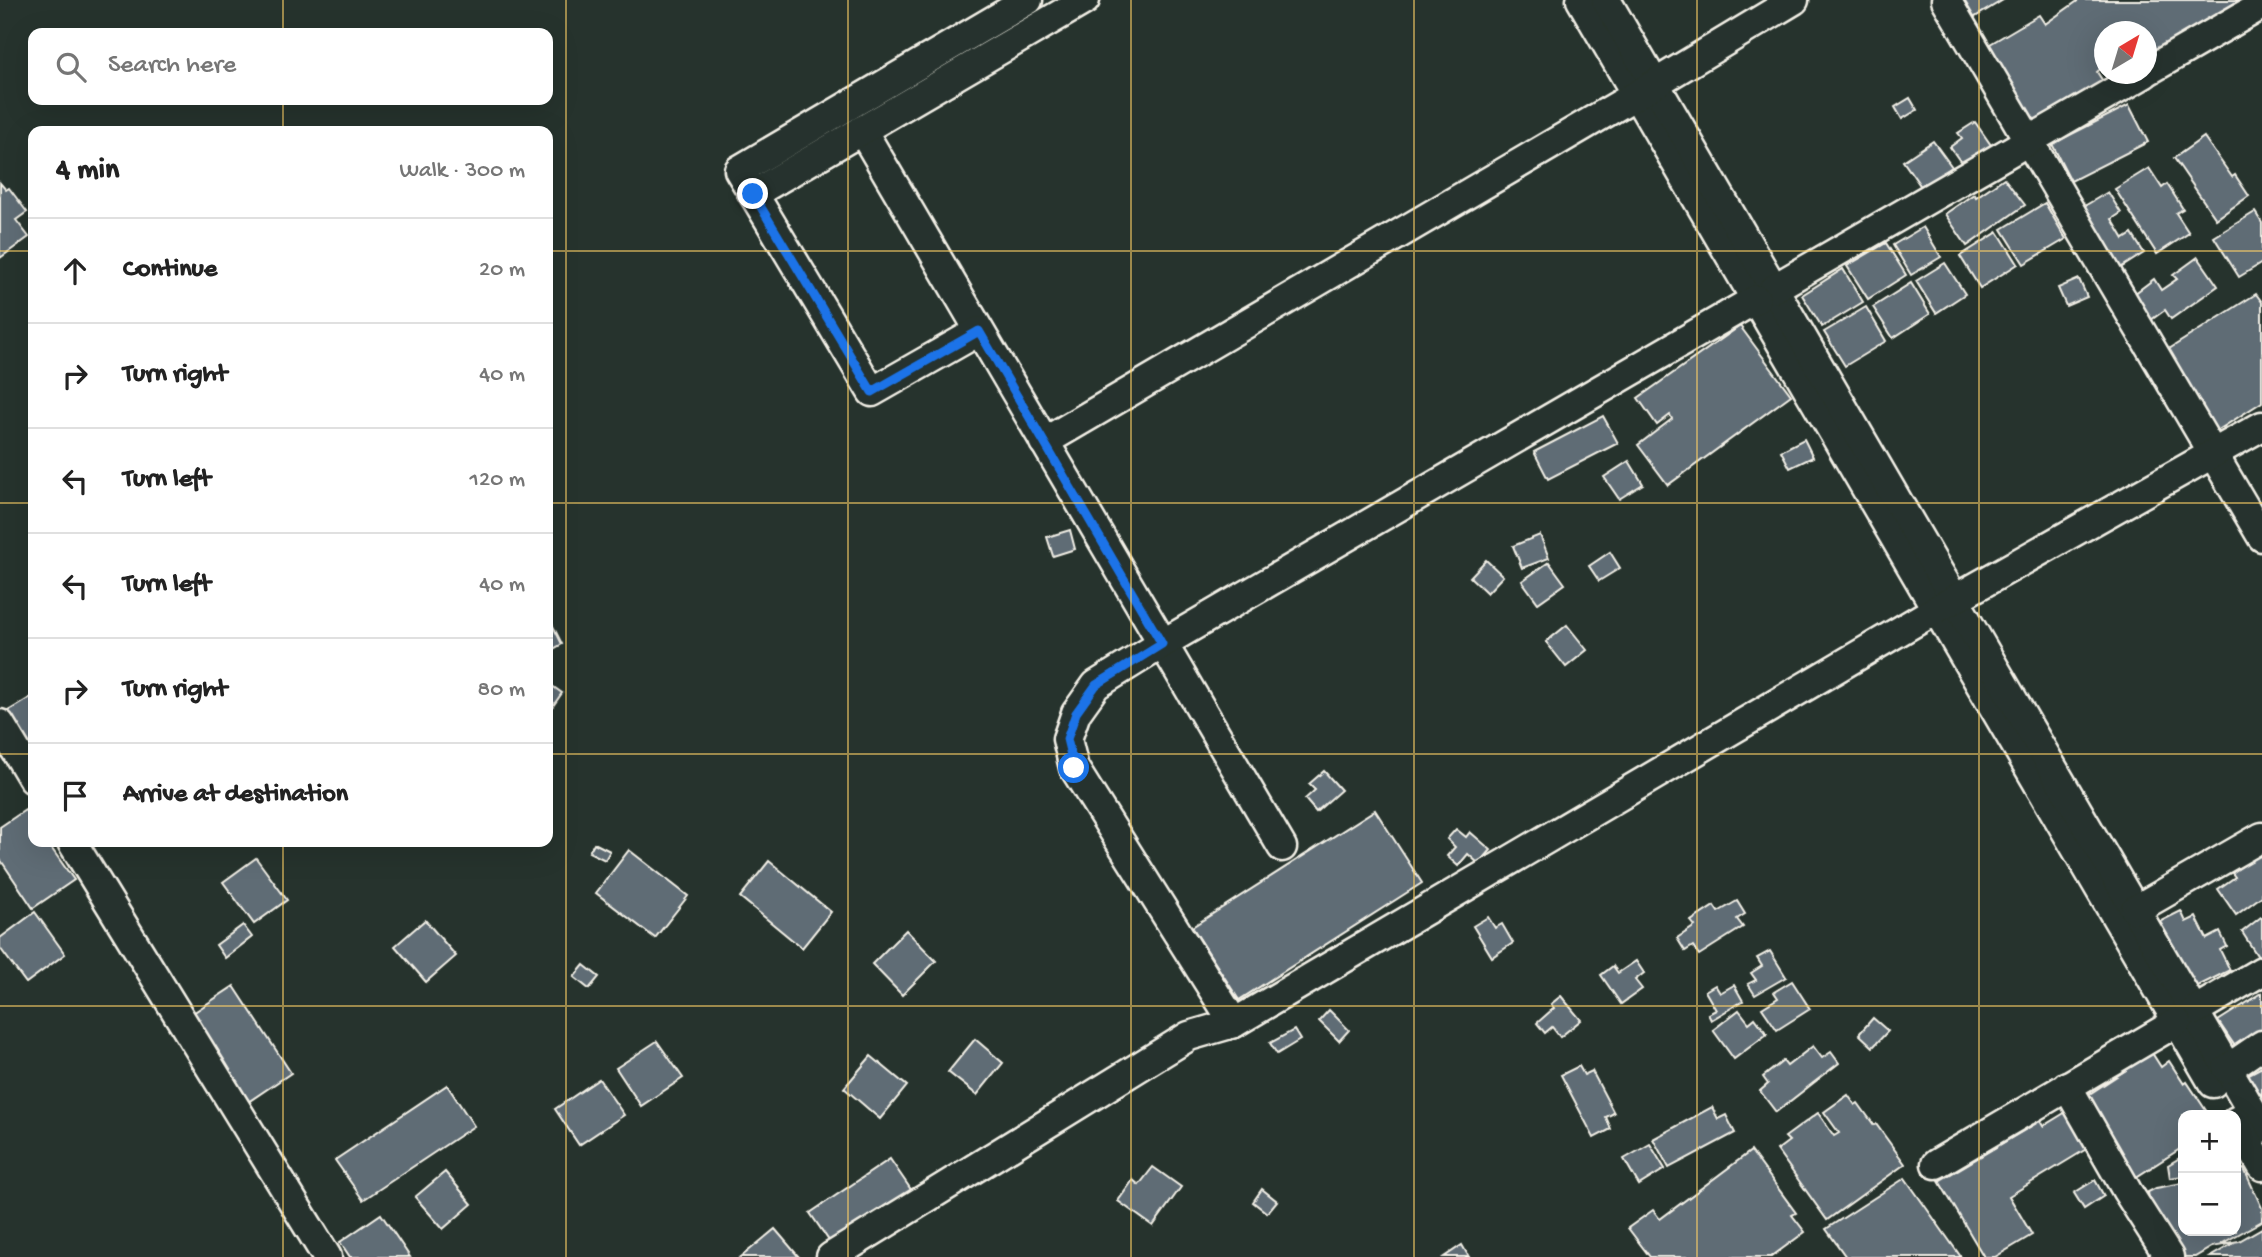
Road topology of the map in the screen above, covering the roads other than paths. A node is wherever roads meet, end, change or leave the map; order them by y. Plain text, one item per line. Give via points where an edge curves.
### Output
1 (1028, 0) edge
2 (1085, 0) edge
3 (1581, 0) edge
4 (1606, 0) edge
5 (1794, 0) edge
6 (1946, 0) edge
7 (2262, 5) edge
8 (2157, 67) edge
9 (2127, 84) edge
10 (1646, 90) junction
11 (862, 130) junction
12 (2029, 141) junction
13 (746, 182) junction
14 (1765, 294) junction
15 (979, 331) junction
16 (2262, 426) edge
17 (1044, 442) junction
18 (2213, 454) junction
19 (2262, 537) edge
20 (1946, 605) junction
21 (1162, 644) junction
22 (0, 724) edge
23 (28, 771) edge
24 (2262, 836) edge
25 (75, 847) edge
26 (1282, 847) dead end
27 (2135, 910) junction
28 (2262, 971) edge
29 (2186, 1016) junction
30 (1234, 1023) junction
31 (2262, 1045) edge
32 (2227, 1069) junction
33 (2067, 1086) junction
34 (2230, 1110) edge
35 (2262, 1128) edge
36 (2241, 1130) edge
37 (1936, 1164) dead end
38 (2262, 1166) edge
39 (327, 1257) edge
40 (831, 1257) edge
41 (2169, 1257) edge

1 - 13 street
2 - 11 street
3 - 10 street
4 - 10 street
5 - 10 street
6 - 12 street
7 - 8 street
9 - 12 street
10 - 14 street
10 - 17 street
11 - 13 street
11 - 15 street
12 - 14 street
12 - 18 street
13 - 15 street via 872,392
14 - 20 street
14 - 21 street
15 - 17 street
16 - 18 street
17 - 21 street
18 - 19 street
18 - 20 street
20 - 27 street
20 - 29 street
20 - 30 street
21 - 26 street
21 - 30 street via 1096,685 1076,713 1067,739 1074,768
22 - 23 street
24 - 27 street
25 - 39 street
27 - 29 street
28 - 29 street
29 - 32 street
29 - 33 street
29 - 34 street
30 - 40 street via 1189,1036
31 - 32 street
32 - 35 street
33 - 37 street
33 - 41 street
36 - 38 street

